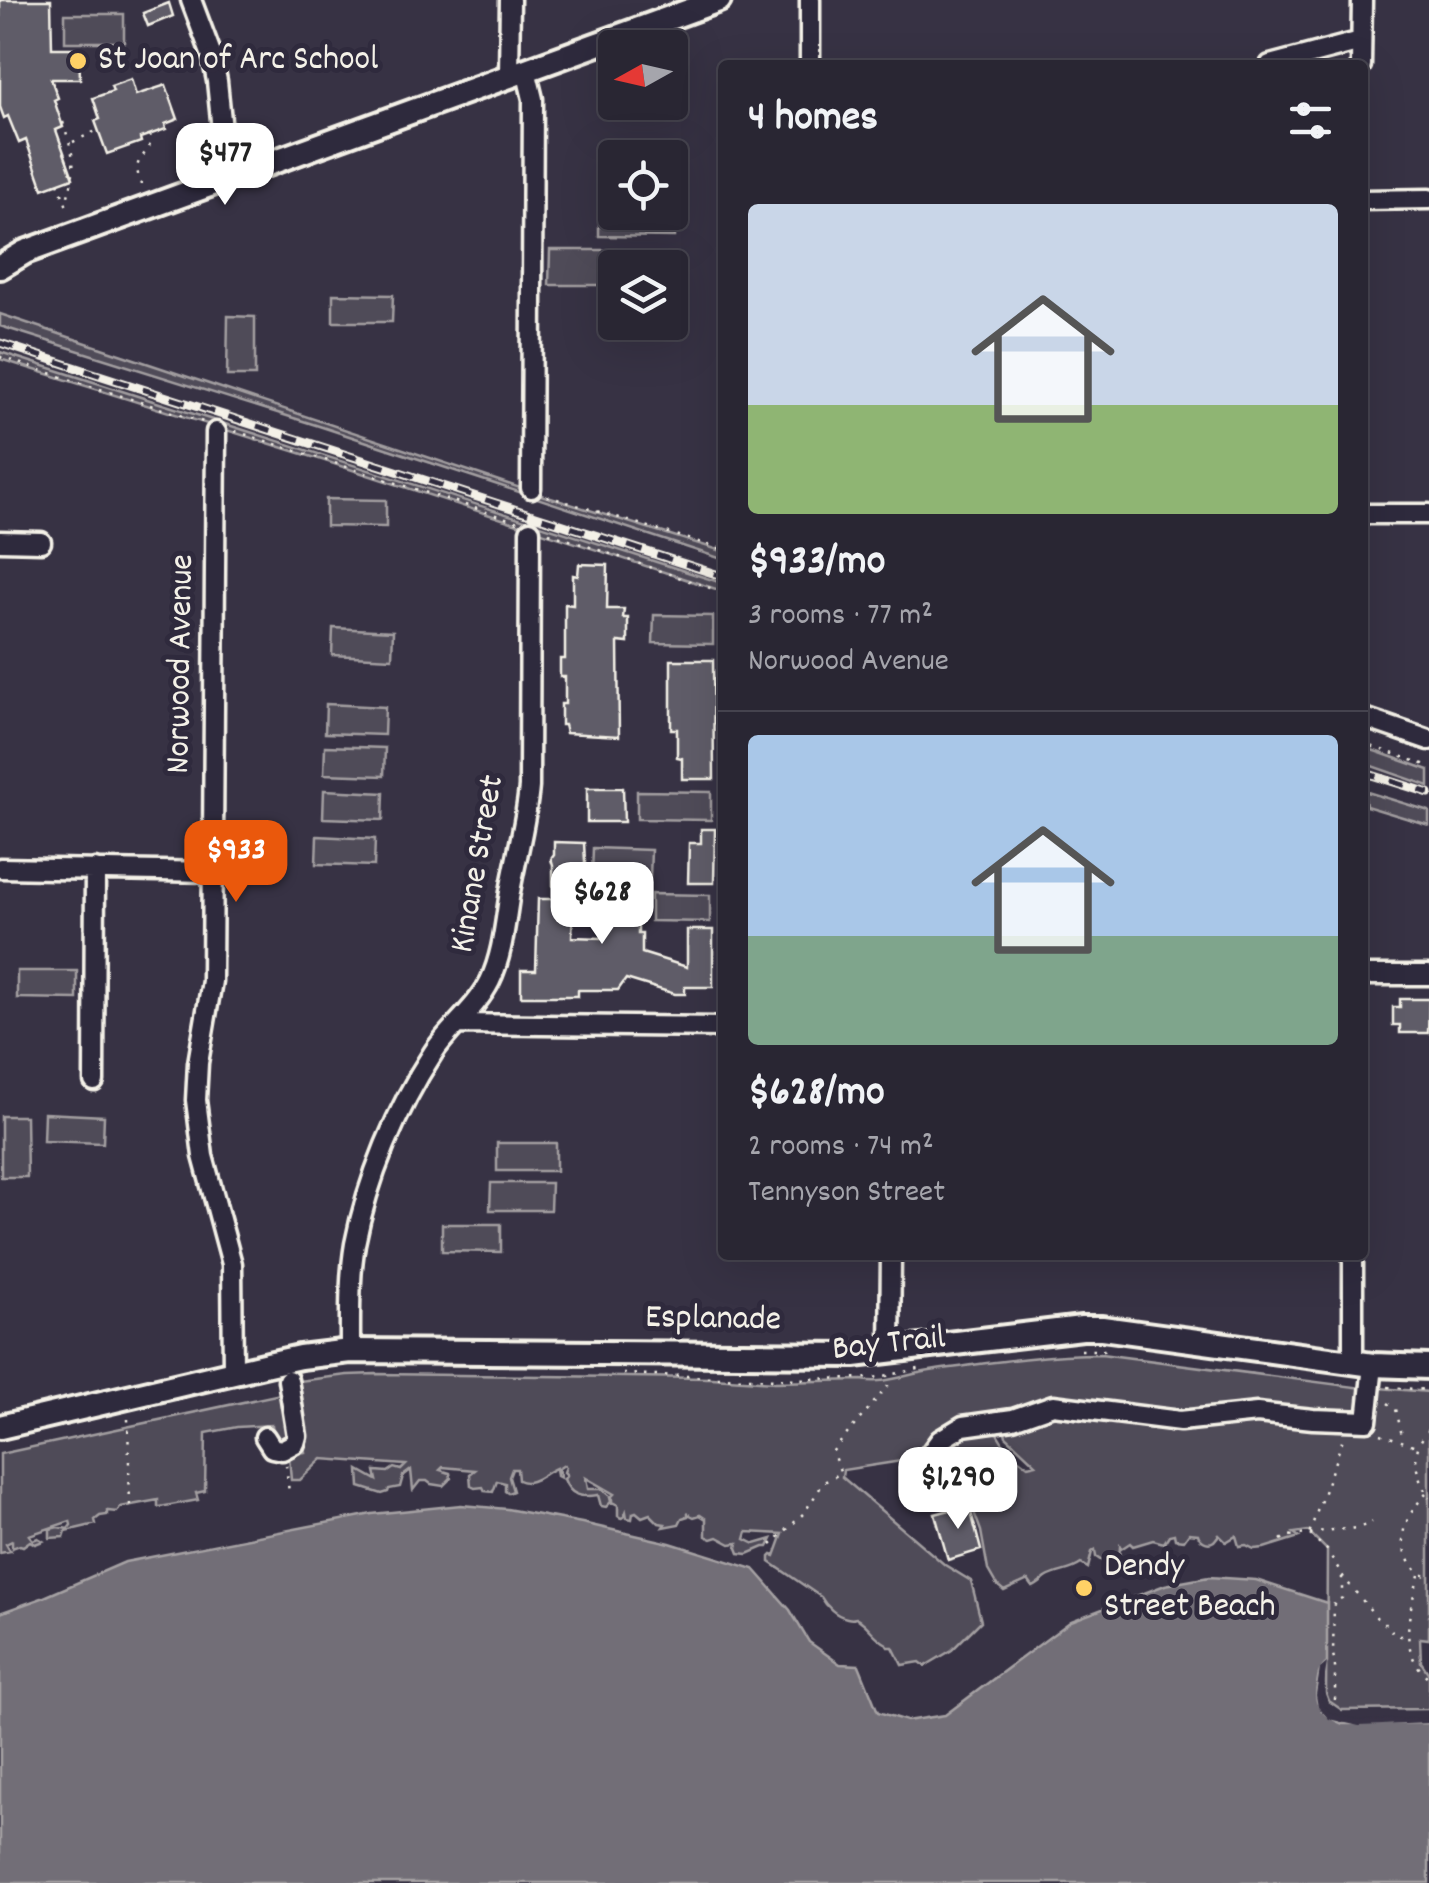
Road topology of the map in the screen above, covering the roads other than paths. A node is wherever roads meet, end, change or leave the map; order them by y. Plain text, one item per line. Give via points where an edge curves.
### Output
1 (192, 0) edge
2 (510, 0) edge
3 (719, 0) edge
4 (810, 0) edge
5 (1362, 0) edge
6 (1361, 41) junction
7 (810, 60) edge
8 (1289, 60) edge
9 (1360, 60) edge
10 (517, 73) junction
11 (228, 179) junction
12 (1429, 199) edge
13 (1368, 200) edge
14 (25, 252) junction
15 (0, 256) edge
16 (0, 268) edge
17 (222, 429) road end
18 (536, 491) road end
19 (1368, 514) edge
20 (1429, 514) edge
21 (530, 528) road end
22 (0, 541) edge
23 (40, 542) dead end
24 (1368, 719) edge
25 (1429, 740) edge
26 (0, 868) edge
27 (96, 869) junction
28 (212, 872) junction
29 (1429, 975) edge
30 (1368, 976) edge
31 (457, 1024) junction
32 (718, 1027) edge
33 (94, 1081) dead end
34 (891, 1260) edge
35 (1354, 1260) edge
36 (350, 1351) junction
37 (890, 1352) junction
38 (1429, 1367) edge
39 (232, 1372) junction
40 (288, 1380) dead end
41 (1367, 1382) junction
42 (0, 1426) edge
43 (265, 1437) dead end
44 (915, 1474) dead end

1 - 11 street via 215,68
2 - 10 street
3 - 10 main road
4 - 7 street
5 - 6 street
6 - 8 street
6 - 9 street
10 - 11 main road
10 - 18 street via 534,98
11 - 14 main road
12 - 13 street
14 - 15 main road
14 - 16 main road
17 - 28 street, Norwood Avenue
19 - 20 street
21 - 31 street, Kinane Street via 527,809 499,955 485,990
22 - 23 street
24 - 25 street
26 - 27 street
27 - 28 street
27 - 33 street
28 - 39 street, Norwood Avenue via 212,981 196,1100 203,1156 232,1264
29 - 30 street
31 - 32 street
31 - 36 street, Kinane Street via 400,1112 366,1204 352,1264
34 - 37 street
35 - 41 street
36 - 37 main road, Esplanade
36 - 39 main road, Esplanade
37 - 41 main road, Esplanade via 1102,1328
38 - 41 main road, Esplanade
39 - 42 main road, Esplanade
40 - 43 street via 295,1444 272,1448
41 - 44 street via 1366,1421 1257,1412 1180,1421 1053,1405 1013,1419 967,1424 940,1440

